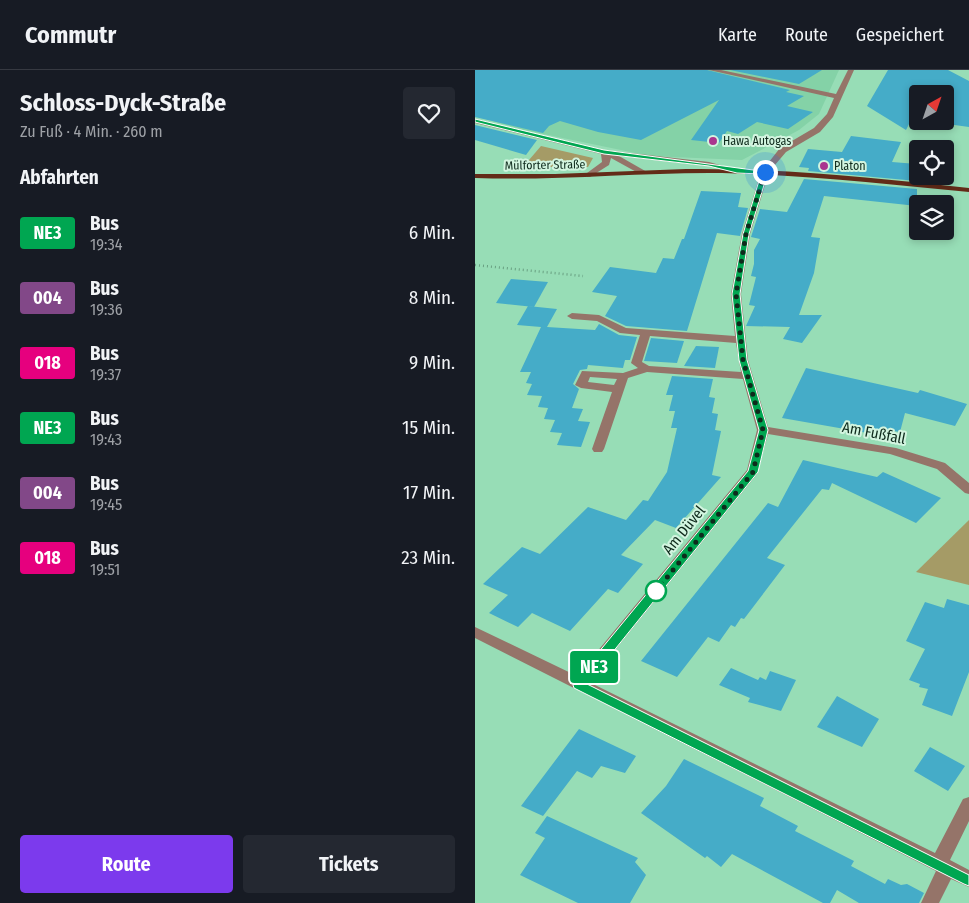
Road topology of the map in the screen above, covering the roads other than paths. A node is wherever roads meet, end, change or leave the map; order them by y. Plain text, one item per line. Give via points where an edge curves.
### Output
1 (712, 70) edge
2 (851, 70) edge
3 (839, 97) junction
4 (475, 121) edge
5 (604, 152) junction
6 (737, 171) junction
7 (643, 172) junction
8 (765, 172) junction
9 (590, 175) junction
10 (475, 176) edge
11 (969, 190) edge
12 (572, 316) dead end
13 (646, 333) junction
14 (741, 340) junction
15 (647, 369) junction
16 (623, 376) junction
17 (748, 376) junction
18 (619, 389) junction
19 (763, 430) junction
20 (599, 449) dead end
21 (969, 490) edge
22 (475, 632) edge
23 (579, 685) junction
24 (969, 804) edge
25 (943, 865) junction
26 (969, 879) edge
27 (931, 903) edge

1 - 3 street
2 - 3 street
3 - 8 street via 831,115 817,130 783,150
4 - 5 street
5 - 6 street via 709,164
5 - 7 street
5 - 9 street via 606,163
6 - 7 main road, Mülforter Straße
6 - 8 main road, Mülforter Straße
7 - 9 main road, Mülforter Straße
8 - 11 main road, Mülforter Straße
8 - 14 street, Am Düvel via 746,234 736,294
9 - 10 main road, Mülforter Straße
12 - 13 street via 599,318 624,331
13 - 14 street
13 - 15 street via 636,363
14 - 17 street, Am Düvel
15 - 16 street
15 - 17 street
16 - 18 street
16 - 18 street via 586,373 581,386
17 - 19 street, Am Düvel
18 - 20 street
19 - 21 street, Am Fußfall via 892,451 941,466
19 - 23 street, Am Düvel via 753,472
22 - 23 street
23 - 25 street
24 - 25 street
25 - 26 street
25 - 27 street

